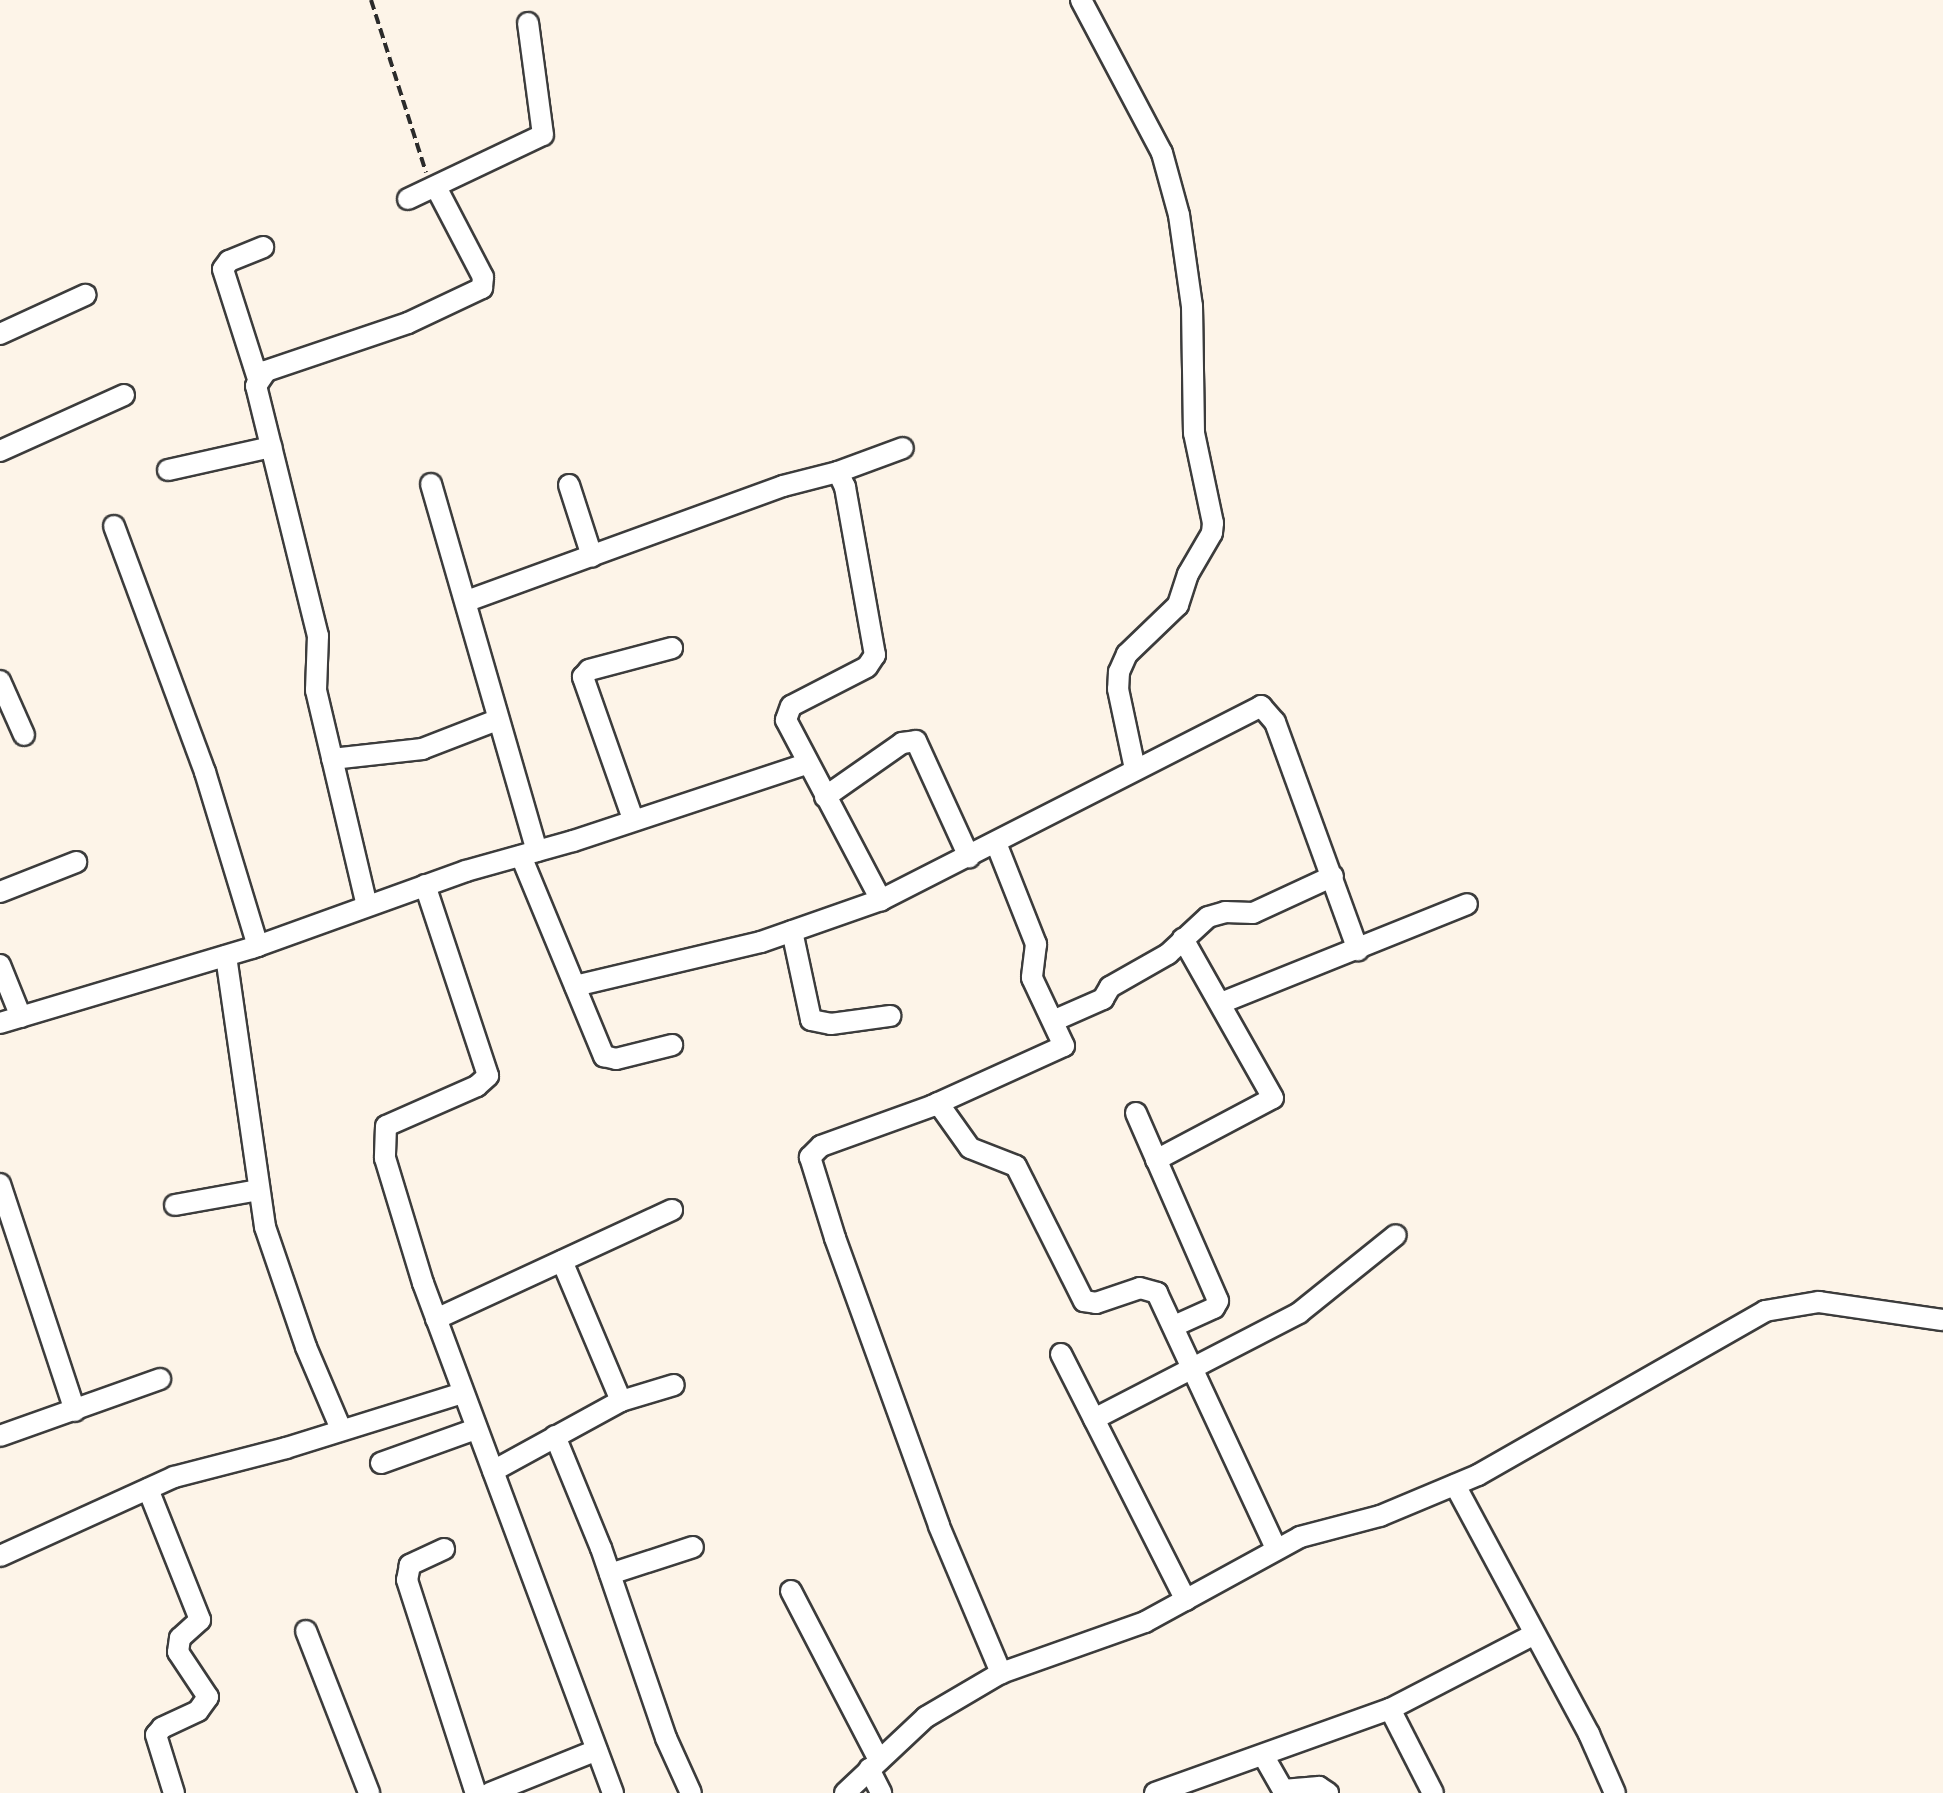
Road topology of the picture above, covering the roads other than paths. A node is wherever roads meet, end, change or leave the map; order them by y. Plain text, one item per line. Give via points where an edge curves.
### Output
1 (1081, 0) edge
2 (528, 23) dead end
3 (434, 188) junction
4 (408, 199) dead end
5 (263, 248) dead end
6 (85, 295) dead end
7 (0, 334) edge
8 (258, 378) junction
9 (124, 395) dead end
10 (271, 448) junction
11 (903, 448) dead end
12 (0, 451) edge
13 (168, 470) dead end
14 (838, 472) junction
15 (431, 484) dead end
16 (570, 485) dead end
17 (114, 526) dead end
18 (592, 556) junction
19 (467, 602) junction
20 (672, 648) dead end
21 (0, 681) edge
22 (496, 720) junction
23 (24, 734) dead end
24 (332, 759) junction
25 (806, 764) junction
26 (1135, 769) junction
27 (824, 797) junction
28 (633, 819) junction
29 (996, 842) junction
30 (529, 853) junction
31 (970, 857) junction
32 (76, 862) dead end
33 (1332, 876) junction
34 (425, 884) junction
35 (0, 892) edge
36 (882, 900) junction
37 (1466, 904) dead end
38 (367, 906) junction
39 (792, 931) junction
40 (1183, 939) junction
41 (258, 946) junction
42 (1358, 950) junction
43 (226, 956) junction
44 (0, 965) edge
45 (575, 986) junction
46 (1221, 1003) junction
47 (890, 1016) dead end
48 (21, 1017) junction
49 (1053, 1021) junction
50 (0, 1023) edge
51 (672, 1045) dead end
52 (938, 1104) junction
53 (1136, 1113) dead end
54 (1156, 1160) junction
55 (0, 1184) edge
56 (258, 1190) junction
57 (175, 1205) dead end
58 (672, 1210) dead end
59 (8, 1226) edge
60 (1396, 1235) dead end
61 (562, 1261) junction
62 (436, 1320) junction
63 (1943, 1320) edge
64 (1174, 1326) junction
65 (1060, 1354) dead end
66 (1195, 1368) junction
67 (160, 1379) dead end
68 (674, 1385) dead end
69 (463, 1393) junction
70 (621, 1401) junction
71 (75, 1411) junction
72 (1094, 1418) junction
73 (341, 1429) junction
74 (476, 1430) junction
75 (0, 1436) edge
76 (555, 1436) junction
77 (382, 1463) dead end
78 (492, 1472) junction
79 (1455, 1485) junction
80 (148, 1488) junction
81 (692, 1547) dead end
82 (1276, 1548) junction
83 (444, 1549) dead end
84 (0, 1556) edge
85 (610, 1574) junction
86 (791, 1590) dead end
87 (1186, 1600) junction
88 (306, 1631) dead end
89 (1533, 1635) junction
90 (1001, 1673) junction
91 (1390, 1709) junction
92 (596, 1750) junction
93 (1263, 1756) junction
94 (874, 1764) junction
95 (174, 1793) edge
96 (369, 1793) edge
97 (476, 1793) edge
98 (490, 1793) edge
99 (613, 1793) edge
100 (691, 1793) edge
101 (845, 1793) edge
102 (882, 1793) edge
103 (1155, 1793) edge
104 (1328, 1793) edge
105 (1434, 1793) edge
106 (1615, 1793) edge

1 - 26 street via 1162,153 1179,215 1192,306 1194,433 1213,523 1178,605 1127,654 1120,672
2 - 3 street via 543,135
3 - 4 street
3 - 8 street via 483,277 482,288
5 - 8 street via 223,270
6 - 7 street
8 - 10 street
9 - 12 street
10 - 13 street
10 - 24 street via 318,636 316,690
11 - 14 street
14 - 18 street
14 - 25 street via 875,656 787,712
15 - 19 street
16 - 18 street
17 - 41 street via 205,772
18 - 19 street
19 - 22 street
20 - 28 street via 583,677
21 - 23 street
22 - 24 street via 422,749
22 - 30 street
24 - 38 street
25 - 27 street
25 - 28 street
26 - 29 street
26 - 33 street via 1261,706 1275,722
27 - 31 street via 902,743 916,742
27 - 36 street
28 - 30 street
29 - 31 street
29 - 49 street via 1036,944 1032,978
30 - 34 street
30 - 45 street
31 - 36 street
32 - 35 street
33 - 40 street via 1253,913 1214,914
33 - 42 street
34 - 38 street
34 - 62 street via 488,1076 395,1121 383,1135
36 - 39 street
37 - 42 street
38 - 41 street
39 - 45 street
39 - 47 street via 811,1020
40 - 46 street
40 - 49 street via 1103,998
41 - 43 street
42 - 46 street
43 - 48 street
43 - 56 street
44 - 48 street
45 - 51 street via 604,1056
46 - 54 street via 1273,1098
48 - 50 street
49 - 52 street via 1064,1041 1058,1051
52 - 64 street via 970,1148 1016,1166 1084,1301 1096,1304 1150,1288
52 - 90 street via 822,1146 810,1158 940,1526
53 - 54 street
54 - 64 street via 1218,1301
55 - 59 street
56 - 57 street
56 - 73 street via 306,1348
58 - 61 street
59 - 71 street
60 - 66 street via 1299,1313
61 - 62 street
61 - 70 street
62 - 69 street
63 - 79 street via 1820,1302 1764,1311
64 - 66 street
65 - 72 street
66 - 72 street
66 - 82 street
67 - 71 street
68 - 70 street
69 - 73 street
69 - 74 street
70 - 76 street
71 - 75 street
72 - 87 street
73 - 80 street
74 - 77 street
74 - 78 street
76 - 78 street
76 - 85 street
78 - 92 street
79 - 82 street
79 - 89 street
80 - 84 street
80 - 95 street via 200,1620 180,1638 178,1652 208,1697 198,1711 156,1736
81 - 85 street
82 - 87 street
83 - 97 street via 410,1565 407,1580
85 - 100 street
86 - 94 street
87 - 90 street via 1106,1638
88 - 96 street
89 - 91 street
89 - 106 street
90 - 94 street via 926,1717
91 - 93 street
91 - 105 street
92 - 98 street
92 - 99 street
93 - 103 street
93 - 104 street via 1283,1790
94 - 101 street
94 - 102 street

